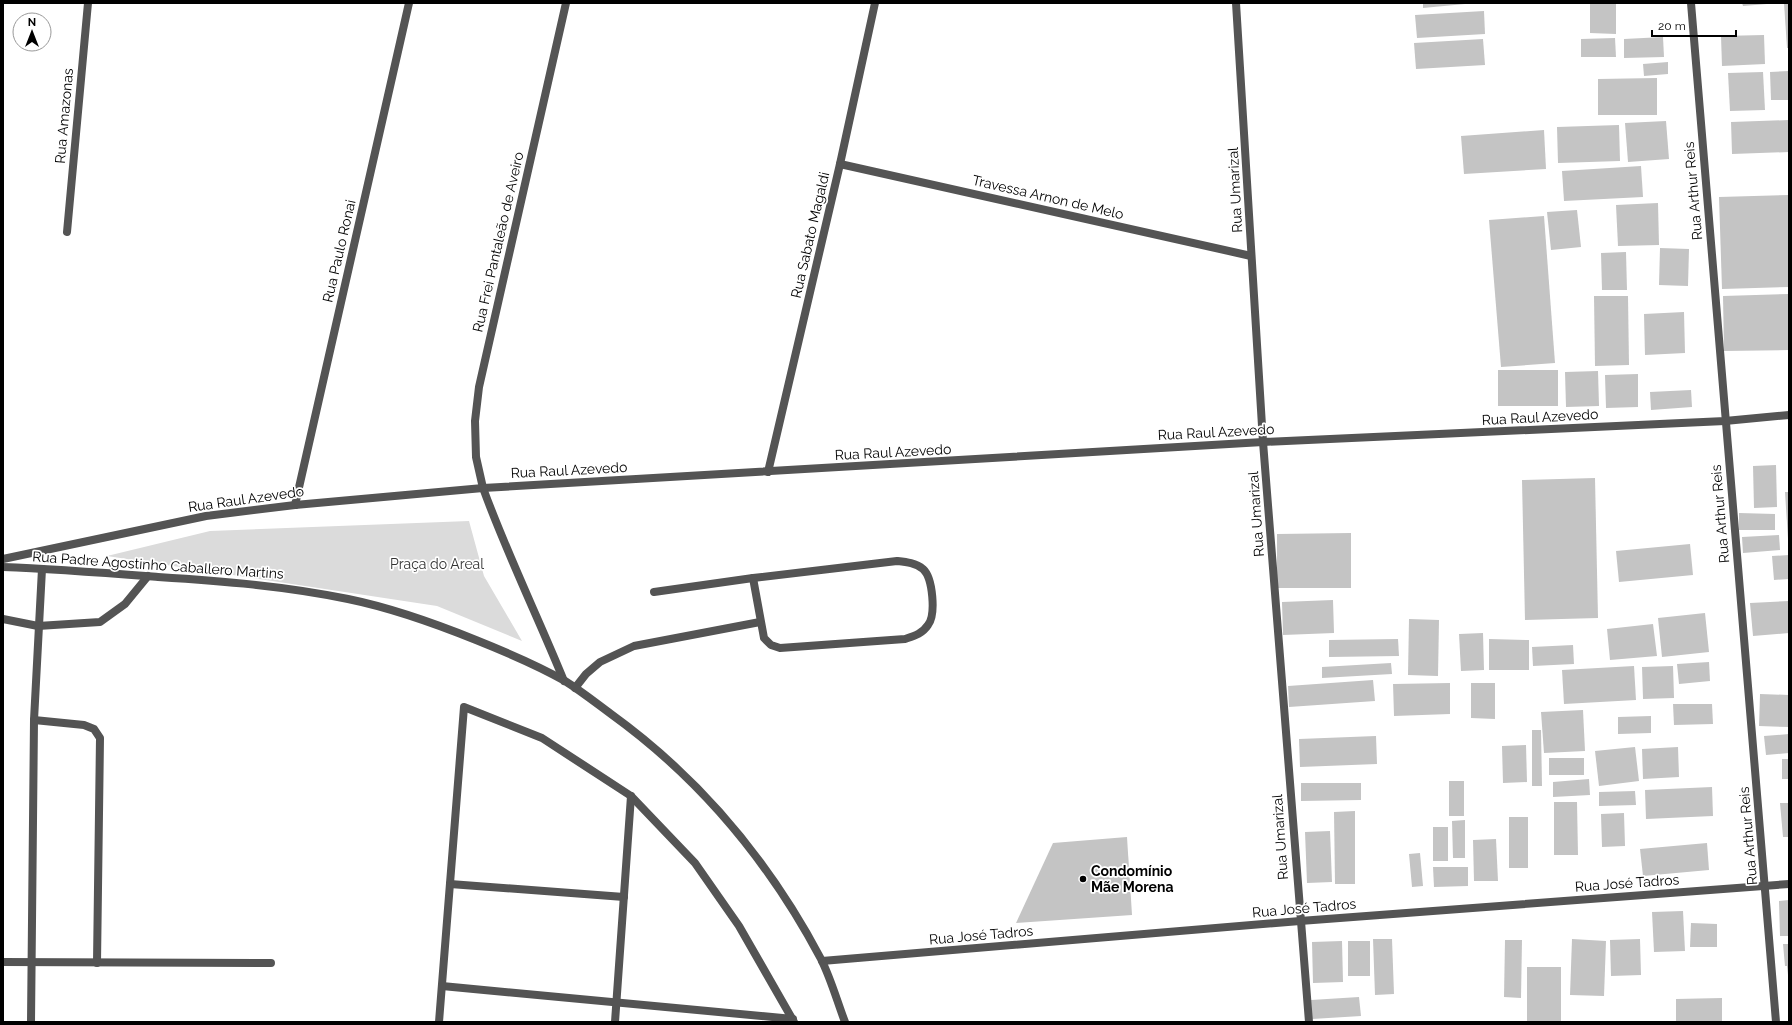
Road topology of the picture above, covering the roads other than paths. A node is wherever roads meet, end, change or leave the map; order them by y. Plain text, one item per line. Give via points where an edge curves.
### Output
1 (88, 3) edge
2 (409, 3) edge
3 (566, 3) edge
4 (875, 3) edge
5 (1236, 3) edge
6 (1691, 3) edge
7 (840, 164) junction
8 (67, 232) dead end
9 (1252, 256) junction
10 (1789, 415) edge
11 (1725, 421) junction
12 (1263, 442) junction
13 (768, 472) junction
14 (483, 488) junction
15 (295, 505) junction
16 (3, 559) edge
17 (3, 567) edge
18 (42, 569) junction
19 (148, 576) junction
20 (753, 578) junction
21 (654, 592) dead end
22 (3, 619) edge
23 (760, 622) junction
24 (38, 626) junction
25 (564, 681) junction
26 (575, 688) junction
27 (34, 720) junction
28 (631, 796) junction
29 (450, 884) junction
30 (1789, 884) edge
31 (1766, 886) junction
32 (624, 897) junction
33 (1300, 921) junction
34 (822, 961) junction
35 (3, 962) edge
36 (32, 964) junction
37 (97, 964) junction
38 (271, 964) dead end
39 (442, 986) junction
40 (616, 1002) junction
41 (794, 1021) edge
42 (31, 1022) edge
43 (439, 1022) edge
44 (615, 1022) edge
45 (845, 1022) edge
46 (1309, 1022) edge
47 (1776, 1022) edge

1 - 8 street, Rua Amazonas
2 - 15 street, Rua Paulo Ronai
3 - 14 street, Rua Frei Pantaleão de Aveiro via 479,387 476,457
4 - 7 street, Rua Sabato Magaldi
5 - 9 street, Rua Umarizal
6 - 11 street, Rua Arthur Reis
7 - 9 street, Travessa Arnon de Melo
7 - 13 street, Rua Sabato Magaldi
9 - 12 street, Rua Umarizal
10 - 11 street, Rua Raul Azevedo
11 - 12 street, Rua Raul Azevedo
11 - 31 street, Rua Arthur Reis
12 - 13 street, Rua Raul Azevedo
12 - 33 street, Rua Umarizal
13 - 14 street, Rua Raul Azevedo
14 - 15 street, Rua Raul Azevedo
14 - 25 street, Rua Frei Pantaleão de Aveiro
15 - 16 street, Rua Raul Azevedo via 206,516
17 - 18 street, Rua Padre Agostinho Caballero Martins
18 - 19 street, Rua Padre Agostinho Caballero Martins
18 - 24 street
19 - 24 street via 125,604 100,622
19 - 25 street, Rua Padre Agostinho Caballero Martins via 286,588 350,599 407,614 454,631 514,656
20 - 21 street
20 - 23 street
20 - 23 street via 897,561 911,562 924,569 931,582 932,609 929,624 919,634 905,639 780,648 771,645 764,638
22 - 24 street
23 - 26 street via 634,646 600,662
24 - 27 street
25 - 26 street, Rua Padre Agostinho Caballero Martins
26 - 34 street, Rua Padre Agostinho Caballero Martins via 639,734 712,801 777,884
27 - 36 street
27 - 37 street via 84,725 94,729 100,738
28 - 29 street via 542,738 464,707
28 - 32 street
28 - 41 street via 695,863 739,926
29 - 32 street
29 - 39 street
30 - 31 street, Rua José Tadros
31 - 33 street, Rua José Tadros
31 - 47 street, Rua Arthur Reis
32 - 40 street
33 - 34 street, Rua José Tadros
33 - 46 street, Rua Umarizal
34 - 45 street, Rua Padre Agostinho Caballero Martins
35 - 36 street
36 - 37 street
36 - 42 street
37 - 38 street
39 - 40 street
39 - 43 street
40 - 41 street
40 - 44 street

